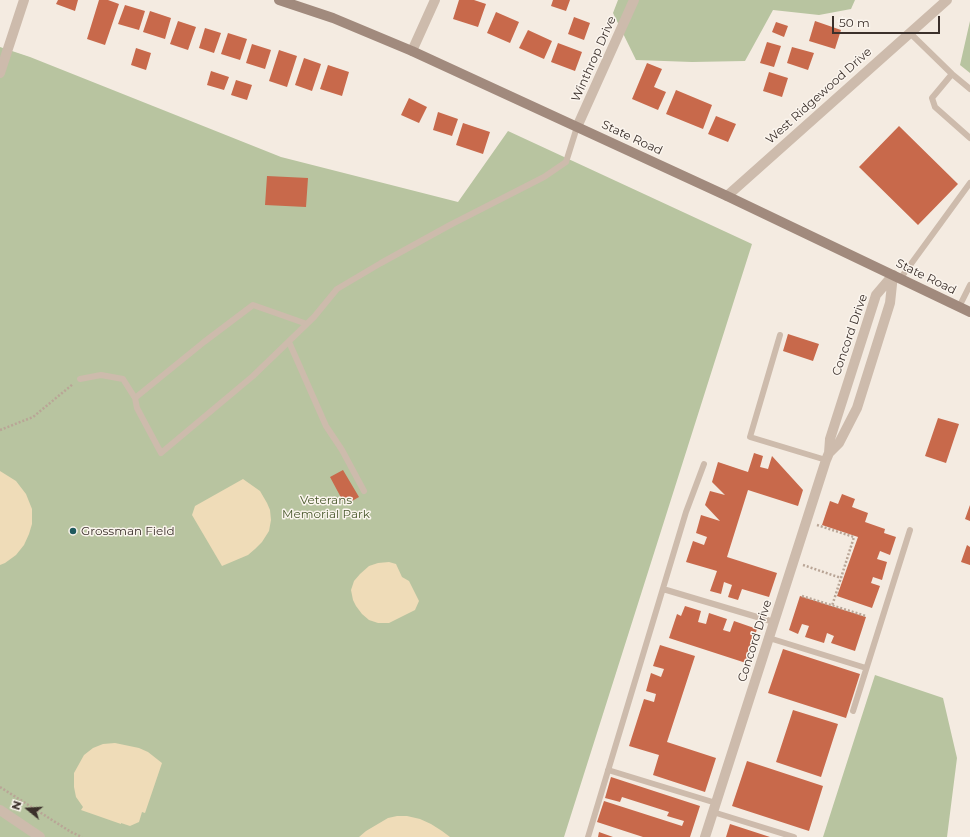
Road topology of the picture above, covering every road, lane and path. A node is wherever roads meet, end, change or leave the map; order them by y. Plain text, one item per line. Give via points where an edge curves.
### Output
1 (24, 0) edge
2 (279, 0) edge
3 (435, 0) edge
4 (634, 0) edge
5 (948, 0) edge
6 (910, 33) junction
7 (412, 51) junction
8 (0, 73) edge
9 (952, 74) junction
10 (970, 89) edge
11 (578, 127) junction
12 (970, 138) edge
13 (970, 183) edge
14 (727, 196) junction
15 (896, 277) junction
16 (970, 285) edge
17 (959, 307) junction
18 (970, 312) edge
19 (307, 324) junction
20 (780, 335) dead end
21 (288, 342) junction
22 (80, 379) joint
23 (135, 398) junction
24 (0, 430) edge
25 (827, 456) junction
26 (704, 464) dead end
27 (364, 491) dead end
28 (806, 521) junction
29 (910, 530) dead end
30 (794, 561) junction
31 (841, 578) junction
32 (663, 589) junction
33 (802, 596) dead end
34 (832, 606) junction
35 (866, 616) dead end
36 (774, 622) junction
37 (769, 638) junction
38 (866, 668) junction
39 (853, 711) dead end
40 (608, 770) junction
41 (0, 787) edge
42 (714, 807) junction
43 (0, 810) edge
44 (40, 837) edge
45 (82, 837) edge
46 (588, 837) edge
47 (705, 837) edge
48 (794, 837) edge

1 - 8 street
2 - 7 main road, State Road via 333,18
3 - 7 street
4 - 11 street, Winthrop Drive
5 - 6 street, West Ridgewood Drive
6 - 9 lane
6 - 14 street, West Ridgewood Drive
7 - 11 main road, State Road
9 - 10 lane
9 - 12 lane via 932,98 935,107
11 - 14 main road, State Road
11 - 19 lane via 566,162 544,177 381,262 337,289
13 - 15 lane
14 - 15 main road, State Road
15 - 17 main road, State Road
15 - 25 street, Concord Drive via 857,408 839,443
15 - 25 street, Concord Drive via 876,295 830,439
16 - 17 lane
17 - 18 main road, State Road
19 - 21 lane
19 - 23 lane via 253,306
20 - 25 lane via 750,437
21 - 23 lane via 254,376 161,453 137,408
21 - 27 lane via 326,426
22 - 23 lane via 101,375 123,379
22 - 24 path via 33,417
25 - 28 street, Concord Drive
26 - 32 lane via 686,512
28 - 30 street, Concord Drive
28 - 31 path via 854,537
29 - 38 lane
30 - 31 path
30 - 36 street, Concord Drive
31 - 34 path
32 - 36 lane
32 - 40 lane
33 - 34 path
34 - 35 path
36 - 37 street, Concord Drive
37 - 38 lane
37 - 42 street, Concord Drive
38 - 39 lane
40 - 42 lane
40 - 46 lane
41 - 45 path
42 - 47 street, Concord Drive
42 - 48 lane
43 - 44 street

